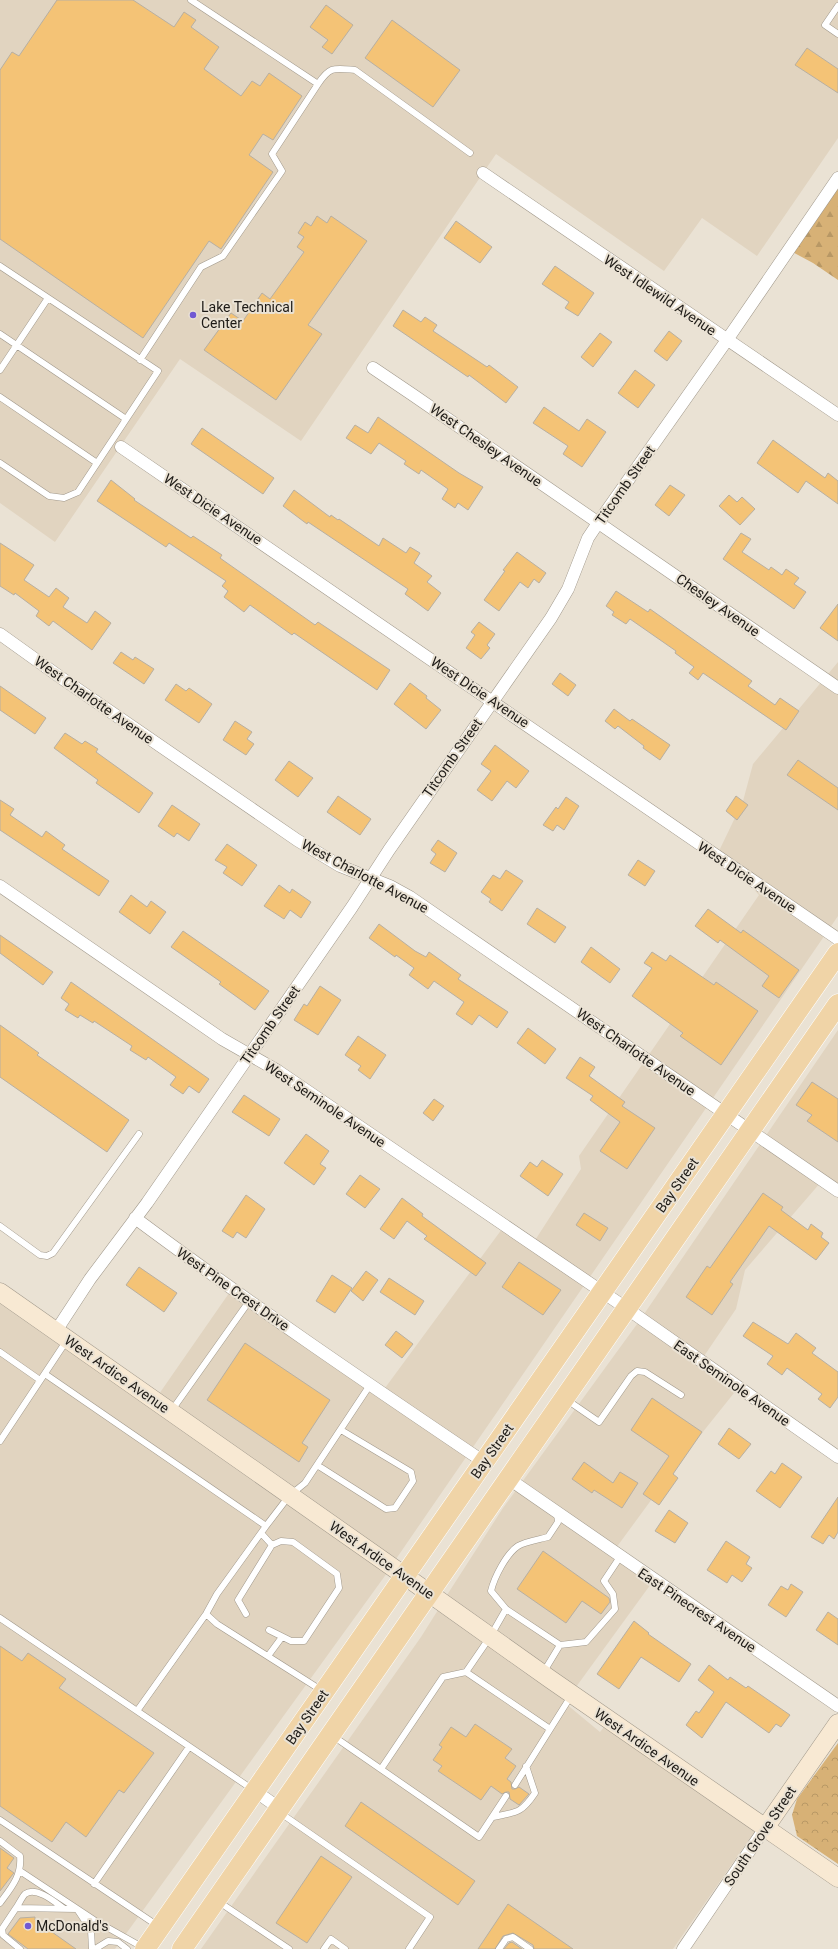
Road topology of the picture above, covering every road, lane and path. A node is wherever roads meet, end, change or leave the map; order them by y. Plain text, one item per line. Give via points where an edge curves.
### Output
1 (192, 0) edge
2 (838, 6) edge
3 (838, 34) edge
4 (318, 84) junction
5 (470, 153) dead end
6 (483, 173) dead end
7 (838, 178) edge
8 (0, 266) edge
9 (48, 298) junction
10 (0, 334) edge
11 (727, 340) junction
12 (16, 345) junction
13 (140, 360) junction
14 (373, 368) dead end
15 (0, 370) edge
16 (0, 396) edge
17 (838, 415) edge
18 (126, 419) junction
19 (121, 447) dead end
20 (0, 463) edge
21 (97, 463) junction
22 (598, 523) junction
23 (0, 634) edge
24 (838, 688) edge
25 (492, 701) junction
26 (370, 879) junction
27 (0, 886) edge
28 (838, 939) edge
29 (838, 953) edge
30 (838, 1004) edge
31 (250, 1054) junction
32 (726, 1114) junction
33 (750, 1131) junction
34 (139, 1134) dead end
35 (838, 1192) edge
36 (135, 1218) junction
37 (0, 1226) edge
38 (595, 1288) junction
39 (0, 1292) edge
40 (250, 1300) junction
41 (626, 1308) junction
42 (62, 1335) junction
43 (0, 1352) edge
44 (44, 1374) junction
45 (40, 1380) junction
46 (370, 1385) junction
47 (682, 1395) dead end
48 (564, 1398) junction
49 (170, 1412) junction
50 (341, 1430) junction
51 (0, 1441) edge
52 (838, 1457) edge
53 (484, 1462) junction
54 (317, 1465) junction
55 (509, 1479) junction
56 (289, 1496) junction
57 (557, 1513) junction
58 (266, 1526) junction
59 (261, 1533) junction
60 (272, 1545) junction
61 (620, 1557) junction
62 (405, 1576) junction
63 (429, 1593) junction
64 (506, 1609) junction
65 (206, 1614) junction
66 (246, 1614) dead end
67 (0, 1618) edge
68 (269, 1630) dead end
69 (282, 1637) junction
70 (490, 1637) junction
71 (560, 1645) junction
72 (268, 1656) junction
73 (466, 1672) junction
74 (542, 1674) junction
75 (324, 1692) junction
76 (572, 1694) junction
77 (838, 1706) edge
78 (137, 1712) junction
79 (837, 1728) edge
80 (550, 1729) junction
81 (331, 1734) junction
82 (189, 1747) junction
83 (526, 1766) junction
84 (381, 1769) junction
85 (515, 1785) dead end
86 (255, 1791) junction
87 (506, 1796) dead end
88 (278, 1810) junction
89 (492, 1817) junction
90 (0, 1820) edge
91 (765, 1828) junction
92 (0, 1841) edge
93 (20, 1871) junction
94 (838, 1878) edge
95 (94, 1884) junction
96 (216, 1900) junction
97 (0, 1903) edge
98 (16, 1908) junction
99 (63, 1908) junction
100 (77, 1909) junction
101 (160, 1927) junction
102 (20, 1949) edge
103 (94, 1949) edge
104 (127, 1949) edge
105 (145, 1949) edge
106 (182, 1949) edge
107 (289, 1949) edge
108 (324, 1949) edge
109 (345, 1949) edge
110 (409, 1949) edge
111 (499, 1949) edge
112 (530, 1949) edge
113 (683, 1949) edge

1 - 4 lane
2 - 3 lane via 825,25
4 - 5 lane via 326,72 333,68 355,70
4 - 13 lane via 272,154 282,171 223,256 201,267
6 - 11 street, West Idlewild Avenue
7 - 11 street, Titcomb Street
8 - 9 lane
9 - 12 lane
9 - 13 lane
10 - 12 lane
11 - 17 street, West Idlewild Avenue
11 - 22 street, Titcomb Street
12 - 15 lane
12 - 18 lane
13 - 18 lane via 158,371
14 - 22 street, West Chesley Avenue
16 - 21 lane
18 - 21 lane
19 - 25 street, West Dicie Avenue
20 - 21 lane via 49,496 64,498 78,492
22 - 24 street, Chesley Avenue
22 - 25 street, Titcomb Street via 588,538 568,589 551,618
23 - 26 street, West Charlotte Avenue via 297,840 340,866
25 - 26 street, Titcomb Street
25 - 28 street, West Dicie Avenue
26 - 31 street, Titcomb Street
26 - 32 street, West Charlotte Avenue via 410,897
27 - 31 street, West Seminole Avenue via 222,1039
29 - 32 main road, Bay Street
30 - 33 main road, Bay Street
31 - 36 street, Titcomb Street
31 - 38 street, West Seminole Avenue
32 - 33 street, West Charlotte Avenue
32 - 38 main road, Bay Street
33 - 35 street, West Charlotte Avenue
33 - 41 main road, Bay Street
34 - 37 lane via 53,1253 47,1256 40,1255
36 - 40 street, West Pine Crest Drive
36 - 42 street, Titcomb Street via 90,1279
38 - 41 street, West Seminole Avenue
38 - 53 main road, Bay Street
39 - 42 street, West Ardice Avenue
40 - 46 street, West Pine Crest Drive
40 - 49 lane
41 - 48 main road, Bay Street
41 - 52 street, East Seminole Avenue
42 - 44 lane
42 - 49 street, West Ardice Avenue
43 - 45 lane
44 - 45 lane
44 - 58 lane
45 - 51 lane
46 - 50 lane
46 - 53 street, West Pine Crest Drive
47 - 48 lane via 645,1372 637,1372 599,1422
48 - 55 main road, Bay Street
49 - 56 street, West Ardice Avenue
50 - 54 lane
50 - 54 lane via 411,1472 413,1481 395,1508 386,1509
53 - 62 main road, Bay Street
54 - 56 lane via 305,1483
55 - 57 street, East Pinecrest Avenue
55 - 63 main road, Bay Street
56 - 58 lane
56 - 62 street, West Ardice Avenue
57 - 61 street, East Pinecrest Avenue
57 - 64 lane via 558,1522 548,1537 518,1546 494,1577 491,1591
58 - 59 lane
59 - 60 lane
59 - 65 lane via 217,1594
60 - 66 lane via 238,1600
60 - 69 lane via 281,1541 293,1542 337,1574 339,1588 304,1641 291,1641
61 - 71 lane via 604,1581 613,1594 615,1609 586,1642
61 - 77 street, East Pinecrest Avenue
62 - 63 street, West Ardice Avenue
62 - 75 main road, Bay Street
63 - 70 street, West Ardice Avenue
63 - 81 main road, Bay Street
64 - 70 lane
64 - 71 lane
65 - 72 lane via 216,1624
65 - 78 lane
67 - 78 lane
68 - 69 lane
69 - 72 lane
70 - 73 lane
70 - 74 street, West Ardice Avenue
71 - 74 lane
72 - 75 lane
73 - 80 lane
73 - 84 lane via 443,1677
74 - 76 street, West Ardice Avenue
75 - 86 main road, Bay Street
76 - 80 lane
76 - 91 street, West Ardice Avenue
78 - 82 lane
79 - 91 street, South Grove Street
80 - 83 lane
81 - 84 lane
81 - 88 main road, Bay Street
82 - 86 lane
82 - 95 lane
83 - 85 lane
83 - 89 lane via 535,1793 525,1808 515,1813
84 - 89 lane via 479,1837
86 - 88 street
86 - 101 main road, Bay Street
87 - 89 lane
88 - 96 main road, Bay Street
88 - 110 lane via 430,1917
90 - 95 lane
91 - 94 street, West Ardice Avenue
91 - 113 street, South Grove Street
92 - 93 lane via 20,1856
93 - 97 lane
93 - 100 lane
95 - 101 lane
96 - 106 main road, Bay Street
96 - 107 lane
98 - 99 lane
98 - 99 lane via 26,1894 31,1892 44,1894
98 - 102 lane via 2,1929 3,1935
99 - 100 lane
100 - 103 lane via 91,1930
100 - 105 lane
101 - 105 main road, Bay Street
103 - 104 lane via 108,1941 118,1942
108 - 109 lane via 331,1939
111 - 112 lane via 506,1939 514,1937

